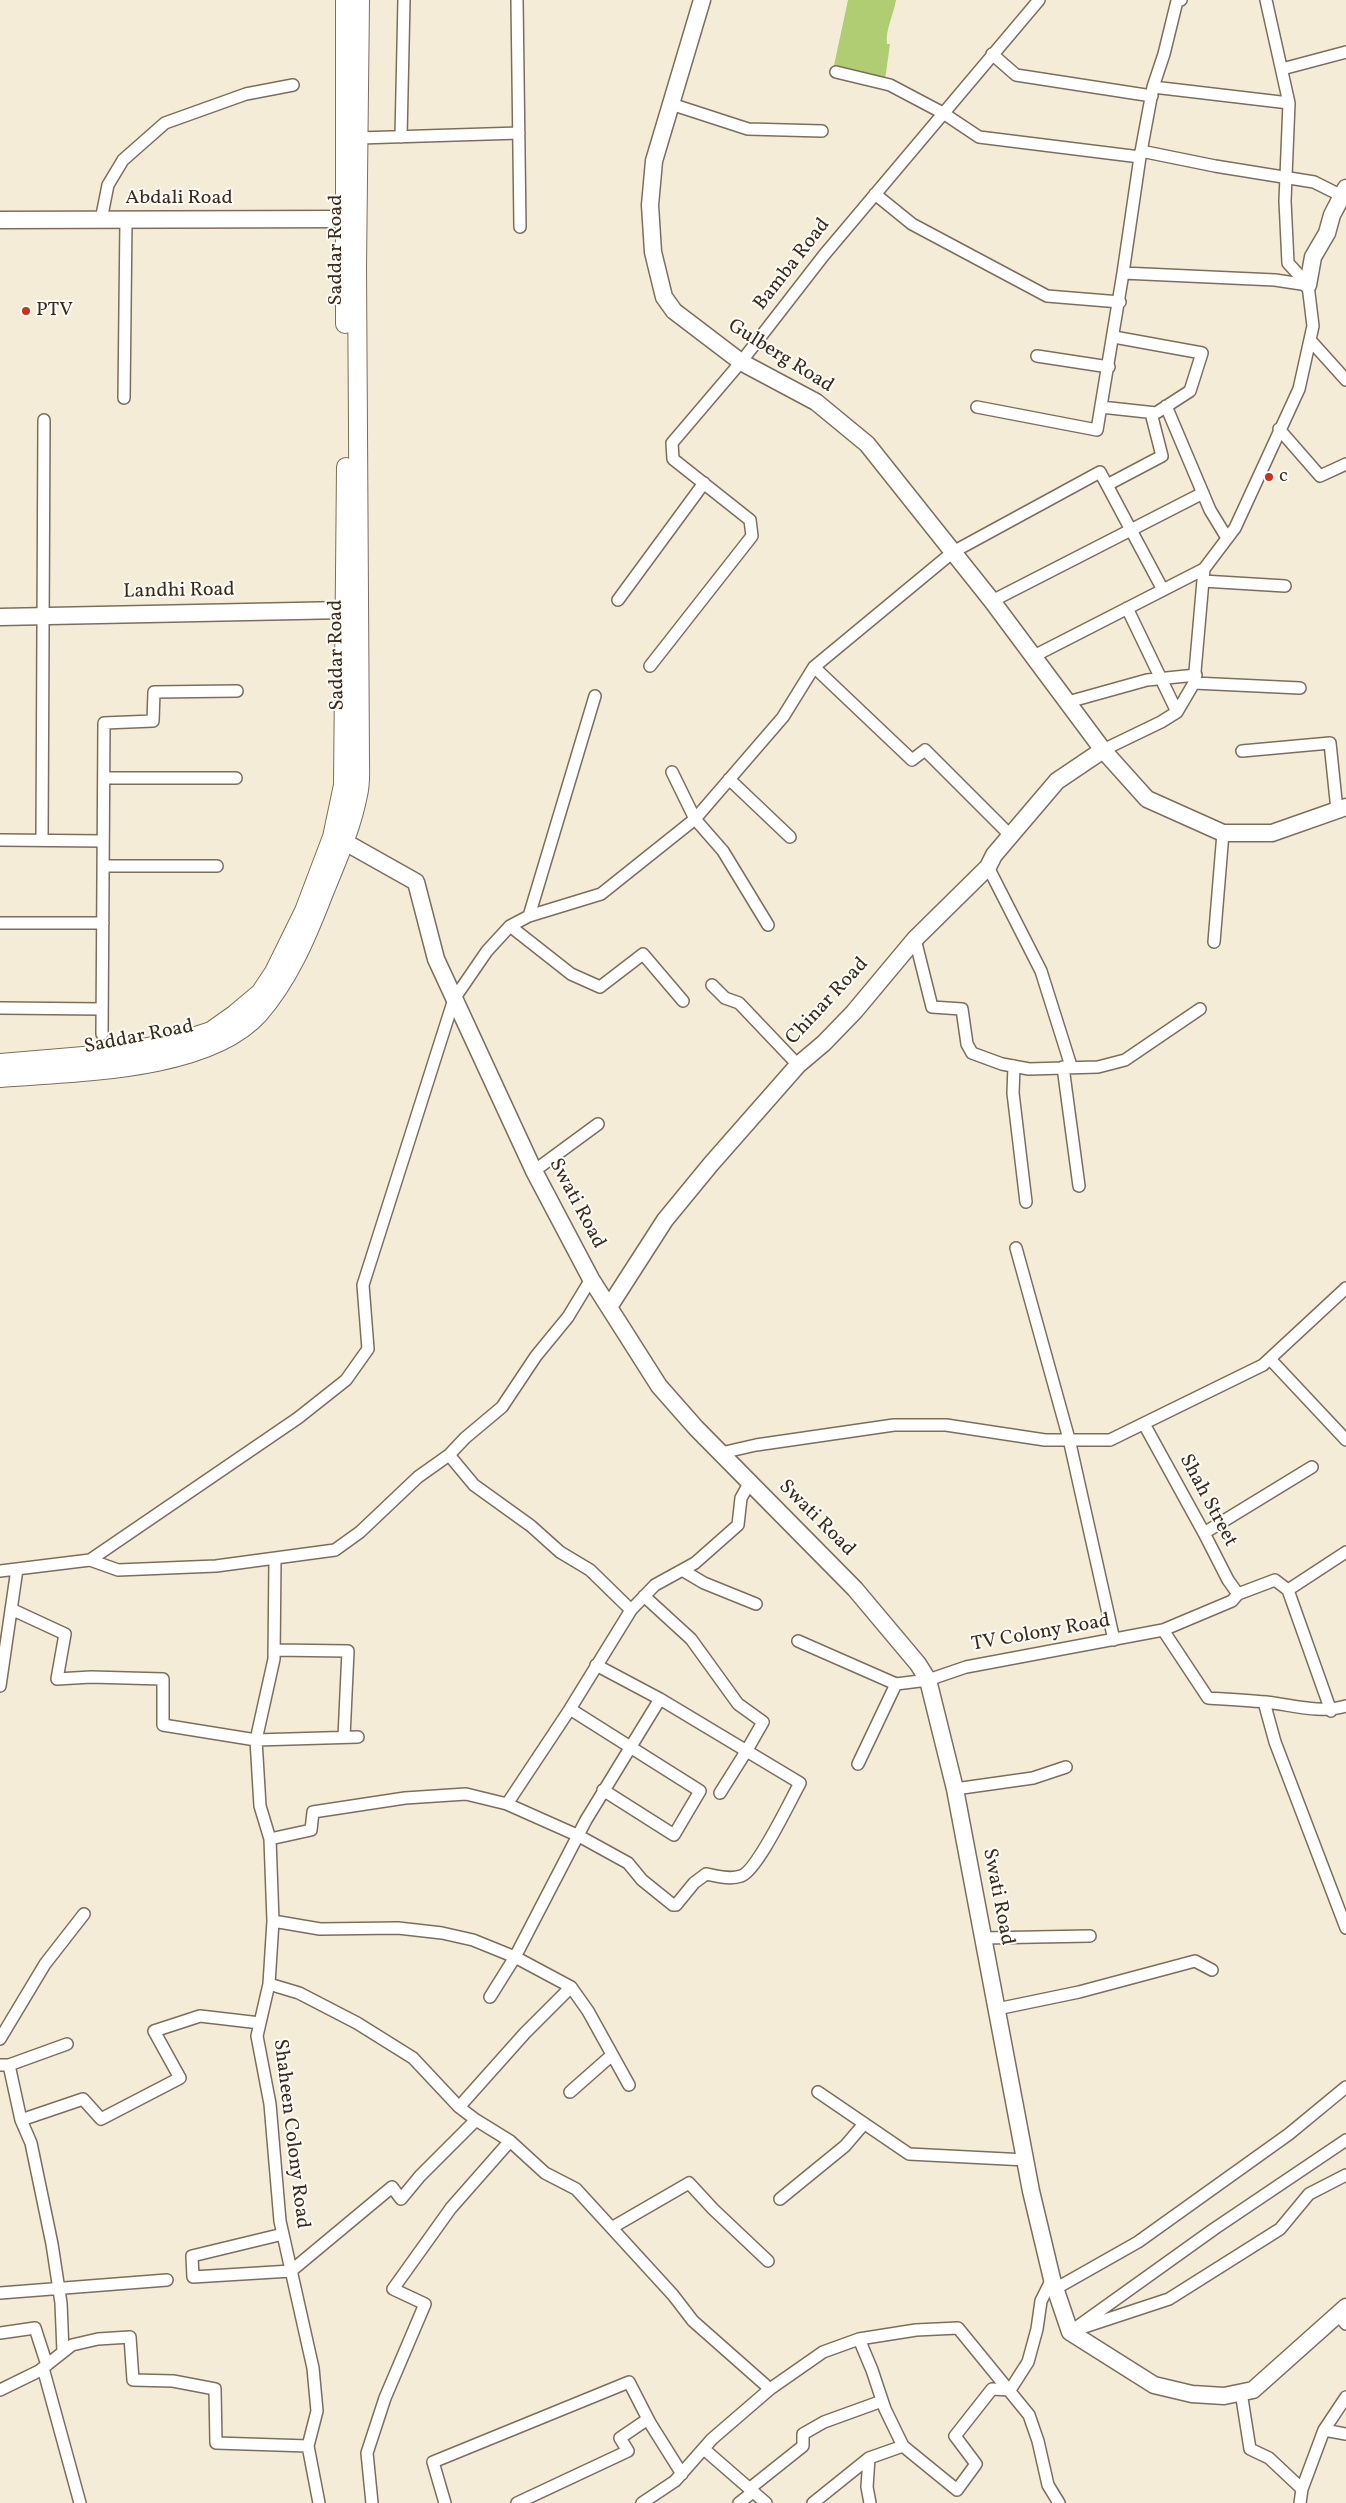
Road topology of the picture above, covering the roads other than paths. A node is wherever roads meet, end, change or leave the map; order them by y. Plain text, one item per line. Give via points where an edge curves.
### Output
1 (345, 0) edge
2 (360, 0) edge
3 (404, 0) edge
4 (517, 0) edge
5 (702, 0) edge
6 (1181, 0) edge
7 (1266, 0) edge
8 (1033, 1) edge
9 (1346, 52) edge
10 (992, 54) junction
11 (1282, 69) junction
12 (836, 72) dead end
13 (293, 85) dead end
14 (1152, 91) junction
15 (1289, 103) junction
16 (671, 104) junction
17 (943, 113) junction
18 (822, 131) dead end
19 (519, 133) junction
20 (401, 137) junction
21 (359, 138) junction
22 (1141, 154) junction
23 (1285, 177) junction
24 (1344, 192) edge
25 (875, 194) junction
26 (352, 218) junction
27 (0, 220) edge
28 (101, 220) junction
29 (126, 220) junction
30 (520, 227) dead end
31 (1123, 274) junction
32 (1308, 285) junction
33 (1120, 302) junction
34 (1114, 336) junction
35 (1310, 340) junction
36 (1037, 356) dead end
37 (741, 362) junction
38 (1109, 367) junction
39 (1346, 380) edge
40 (124, 398) dead end
41 (1166, 406) junction
42 (978, 407) dead end
43 (1101, 407) junction
44 (1151, 413) junction
45 (44, 420) dead end
46 (1279, 429) junction
47 (1346, 464) edge
48 (704, 483) junction
49 (1107, 485) junction
50 (1203, 493) junction
51 (1132, 530) junction
52 (1227, 538) junction
53 (953, 552) junction
54 (1204, 568) junction
55 (1203, 581) junction
56 (1285, 586) dead end
57 (1163, 590) junction
58 (618, 600) dead end
59 (992, 601) junction
60 (1127, 608) junction
61 (352, 610) junction
62 (42, 615) junction
63 (0, 617) edge
64 (1034, 656) junction
65 (650, 666) dead end
66 (814, 667) junction
67 (1162, 677) junction
68 (1195, 679) junction
69 (1300, 688) dead end
70 (237, 690) dead end
71 (595, 696) dead end
72 (1068, 702) junction
73 (1177, 712) junction
74 (1103, 750) junction
75 (1242, 752) dead end
76 (672, 772) dead end
77 (104, 778) junction
78 (236, 778) dead end
79 (729, 780) junction
80 (1342, 809) edge
81 (694, 819) junction
82 (1223, 833) junction
83 (790, 836) dead end
84 (1011, 836) junction
85 (338, 839) junction
86 (0, 840) edge
87 (42, 840) junction
88 (103, 841) junction
89 (103, 866) junction
90 (217, 866) dead end
91 (988, 867) junction
92 (529, 916) junction
93 (0, 923) edge
94 (103, 924) junction
95 (768, 925) dead end
96 (510, 926) junction
97 (915, 939) junction
98 (1214, 942) dead end
99 (712, 985) dead end
100 (454, 999) junction
101 (683, 1001) dead end
102 (0, 1008) edge
103 (102, 1009) junction
104 (1200, 1009) dead end
105 (102, 1034) dead end
106 (0, 1064) edge
107 (798, 1065) junction
108 (1014, 1066) junction
109 (1067, 1067) junction
110 (0, 1078) edge
111 (598, 1124) dead end
112 (534, 1171) junction
113 (1079, 1186) dead end
114 (1026, 1202) dead end
115 (1016, 1248) dead end
116 (591, 1279) junction
117 (1346, 1288) edge
118 (609, 1307) junction
119 (1270, 1359) junction
120 (1144, 1424) junction
121 (1069, 1439) junction
122 (1346, 1440) edge
123 (721, 1453) junction
124 (449, 1456) junction
125 (1312, 1467) dead end
126 (750, 1482) junction
127 (1204, 1533) junction
128 (1346, 1552) edge
129 (275, 1559) junction
130 (90, 1560) junction
131 (17, 1569) junction
132 (682, 1570) junction
133 (0, 1571) edge
134 (1288, 1590) junction
135 (1238, 1594) junction
136 (644, 1596) junction
137 (756, 1604) dead end
138 (11, 1609) junction
139 (631, 1610) junction
140 (1163, 1630) junction
141 (1114, 1640) junction
142 (798, 1641) dead end
143 (274, 1650) junction
144 (596, 1665) junction
145 (928, 1680) junction
146 (896, 1684) junction
147 (0, 1686) edge
148 (660, 1699) junction
149 (1264, 1702) junction
150 (1346, 1706) edge
151 (570, 1709) junction
152 (1331, 1711) junction
153 (344, 1737) junction
154 (358, 1737) dead end
155 (256, 1740) junction
156 (630, 1747) junction
157 (747, 1750) junction
158 (858, 1764) dead end
159 (1066, 1767) dead end
160 (955, 1789) junction
161 (603, 1790) junction
162 (720, 1793) dead end
163 (507, 1804) junction
164 (579, 1836) junction
165 (270, 1839) junction
166 (84, 1914) dead end
167 (273, 1921) junction
168 (1346, 1928) edge
169 (1090, 1936) dead end
170 (984, 1938) junction
171 (516, 1957) junction
172 (1212, 1970) dead end
173 (269, 1984) junction
174 (571, 1987) junction
175 (490, 1997) dead end
176 (997, 2009) junction
177 (260, 2023) junction
178 (0, 2039) edge
179 (67, 2044) dead end
180 (612, 2056) junction
181 (4, 2065) edge
182 (629, 2085) dead end
183 (1346, 2087) edge
184 (570, 2092) dead end
185 (818, 2092) dead end
186 (459, 2106) junction
187 (21, 2120) junction
188 (476, 2120) junction
189 (864, 2125) junction
190 (1346, 2140) edge
191 (510, 2141) junction
192 (1026, 2160) junction
193 (1346, 2175) edge
194 (780, 2199) dead end
195 (612, 2228) junction
196 (283, 2234) junction
197 (768, 2262) dead end
198 (291, 2272) junction
199 (167, 2280) dead end
200 (1054, 2284) junction
201 (59, 2287) junction
202 (0, 2293) edge
203 (1343, 2315) edge
204 (1070, 2332) junction
205 (0, 2333) edge
206 (859, 2339) junction
207 (63, 2352) junction
208 (45, 2366) junction
209 (770, 2389) junction
210 (0, 2390) edge
211 (1010, 2390) junction
212 (1241, 2392) junction
213 (1346, 2397) edge
214 (882, 2401) junction
215 (648, 2419) junction
216 (1324, 2430) junction
217 (1346, 2434) edge
218 (308, 2446) junction
219 (903, 2446) junction
220 (705, 2450) junction
221 (869, 2458) junction
222 (682, 2474) junction
223 (1302, 2489) junction
224 (751, 2491) junction
225 (80, 2503) edge
226 (319, 2503) edge
227 (372, 2503) edge
228 (445, 2503) edge
229 (517, 2503) edge
230 (644, 2503) edge
231 (739, 2503) edge
232 (766, 2503) edge
233 (814, 2503) edge
234 (870, 2503) edge
235 (1059, 2503) edge
236 (1300, 2503) edge

1 - 26 main road, Saddar Road
2 - 21 main road, Saddar Road
3 - 20 street
4 - 19 street
5 - 16 street, Gulberg Road
6 - 14 street via 1177,1
7 - 11 street
8 - 10 street, Bamba Road
9 - 11 street
10 - 14 street via 1016,75
10 - 17 street, Bamba Road
11 - 15 street
12 - 17 street via 890,85
13 - 28 street via 246,94 165,123 123,160 108,185
14 - 15 street
14 - 22 street
15 - 23 street
16 - 18 street via 748,129
16 - 37 street, Gulberg Road via 654,161 650,205 654,252 664,297 674,311
17 - 22 street via 979,137
17 - 25 street, Bamba Road
19 - 20 street
19 - 30 street
20 - 21 street
21 - 26 main road, Saddar Road
22 - 23 street
22 - 31 street
23 - 24 street
23 - 32 street via 1288,264
24 - 32 street via 1332,216 1328,234 1313,257
25 - 33 street via 912,224 1047,296
25 - 37 street, Bamba Road
26 - 29 street, Abdali Road
26 - 61 main road, Saddar Road
27 - 28 street, Abdali Road
28 - 29 street, Abdali Road
29 - 40 street
31 - 32 street via 1275,280
31 - 33 street
32 - 35 street via 1313,326
33 - 34 street
34 - 38 street
34 - 41 street via 1202,353 1190,391
35 - 39 street
35 - 46 street via 1299,389
36 - 38 street
37 - 48 street, Bamba Road via 672,443 673,459
37 - 53 street, Gulberg Road via 816,402 867,444
38 - 43 street
41 - 44 street
41 - 50 street
42 - 43 street via 1097,430
43 - 44 street
44 - 49 street via 1162,456
45 - 62 street
46 - 47 street via 1320,476
46 - 52 street via 1235,528
48 - 58 street
48 - 65 street, Bamba Road via 750,520 752,536
49 - 51 street
49 - 53 street via 1100,472
50 - 51 street
50 - 52 street
51 - 57 street
51 - 59 street
52 - 54 street
53 - 59 street, Gulberg Road
53 - 66 street
54 - 55 street
54 - 57 street
55 - 56 street
55 - 68 street
57 - 60 street
59 - 64 street, Gulberg Road
60 - 64 street
60 - 67 street
61 - 62 street, Landhi Road
61 - 85 main road, Saddar Road
62 - 63 street, Landhi Road
62 - 87 street
64 - 72 street, Gulberg Road
66 - 79 street via 783,717
66 - 84 street via 912,760 925,750
67 - 68 street
67 - 72 street
67 - 73 street
68 - 69 street
68 - 73 street
70 - 77 street via 154,692 153,721 104,723
71 - 92 street
72 - 74 street, Gulberg Road
73 - 74 street
74 - 82 street, Gulberg Road via 1147,799
74 - 84 street, Chinar Road via 1057,781
75 - 80 street via 1330,743
76 - 81 street
77 - 78 street
77 - 88 street
79 - 81 street
79 - 83 street
80 - 82 street via 1272,833
81 - 92 street via 600,894
81 - 95 street via 723,851
82 - 98 street
84 - 91 street, Chinar Road
85 - 100 street, Swati Road via 416,882 436,959
85 - 106 main road via 274,972 260,993 211,1031 186,1040 119,1053
85 - 110 main road, Saddar Road via 304,945 268,1002 244,1027 213,1045 159,1061 118,1068
86 - 87 street
87 - 88 street
88 - 89 street
89 - 90 street
89 - 94 street
91 - 97 street, Chinar Road
91 - 109 street via 1041,971
92 - 96 street
93 - 94 street
94 - 103 street
96 - 100 street via 487,951
96 - 101 street via 571,974 600,987 642,954
97 - 107 street, Chinar Road via 854,1012
97 - 108 street via 932,1007 962,1009 966,1044 972,1053
99 - 107 street via 725,998 739,1003
100 - 112 street, Swati Road
100 - 130 street via 362,1285 368,1349 346,1380 298,1418
102 - 103 street
103 - 105 street
104 - 109 street via 1125,1060 1098,1067
107 - 118 street, Chinar Road via 666,1220
108 - 109 street via 1029,1069
108 - 114 street via 1013,1094
109 - 113 street
111 - 112 street
112 - 116 street, Swati Road
115 - 121 street
116 - 118 street, Swati Road
116 - 124 street via 502,1407
117 - 119 street
118 - 123 street, Swati Road via 659,1386
119 - 120 street
119 - 122 street
120 - 121 street via 1110,1440
120 - 127 street, Shah Street
121 - 123 street via 1045,1440 946,1425 894,1425
121 - 141 street
123 - 126 street, Swati Road
124 - 129 street via 418,1478 360,1532 335,1550
124 - 139 street via 474,1485 531,1526 560,1552 590,1570
125 - 127 street
126 - 132 street via 741,1498 738,1525 695,1563
126 - 145 street, Swati Road via 855,1589
127 - 135 street, Shah Street
128 - 134 street
129 - 130 street via 216,1566 118,1570
129 - 143 street, Shaheen Colony Road
130 - 131 street
131 - 133 street
131 - 138 street
132 - 136 street via 655,1585
132 - 137 street via 704,1583
134 - 135 street, TV Colony Road via 1275,1580
134 - 152 street
135 - 140 street, TV Colony Road via 1232,1601
136 - 139 street
136 - 157 street via 691,1640 738,1704 763,1722
138 - 147 street
138 - 155 street via 65,1634 57,1679 163,1679 163,1725
139 - 144 street
140 - 141 street, TV Colony Road
140 - 149 street via 1208,1698
141 - 145 street, TV Colony Road via 966,1667
142 - 146 street
143 - 153 street via 348,1650
143 - 155 street, Shaheen Colony Road
144 - 148 street
144 - 151 street
145 - 146 street, TV Colony Road
145 - 160 street, Swati Road
146 - 158 street
148 - 156 street
148 - 157 street
149 - 152 street
149 - 168 street via 1275,1742
150 - 152 street
151 - 156 street
151 - 163 street
153 - 154 street
153 - 155 street
155 - 165 street, Shaheen Colony Road via 260,1806
156 - 161 street
156 - 161 street via 700,1791 674,1835
157 - 162 street
157 - 164 street via 800,1783 756,1863 742,1876 730,1878 706,1874 676,1905 642,1880 628,1864
159 - 160 street via 1033,1778
160 - 170 street, Swati Road
161 - 164 street
163 - 164 street
163 - 165 street via 466,1794 405,1798 313,1812 311,1830
164 - 171 street
165 - 167 street, Shaheen Colony Road
166 - 178 street via 45,1964
167 - 171 street via 320,1929 398,1928 442,1933 473,1940
167 - 173 street, Shaheen Colony Road
169 - 170 street
170 - 176 street, Swati Road
171 - 174 street
171 - 175 street
172 - 176 street via 1195,1960 1079,1992
173 - 177 street, Shaheen Colony Road
173 - 186 street via 299,1993 357,2023 413,2058
174 - 180 street
174 - 186 street
176 - 192 street, Swati Road
177 - 187 street via 200,2016 154,2031 180,2078 102,2119 83,2098
177 - 196 street, Shaheen Colony Road via 257,2036 270,2104
179 - 181 street
180 - 182 street
180 - 184 street
181 - 187 street
183 - 200 street via 1289,2134 1138,2242
185 - 189 street
186 - 188 street
187 - 201 street via 31,2143
188 - 191 street
188 - 198 street via 401,2199 392,2187
189 - 192 street via 909,2154
189 - 194 street via 846,2146
190 - 204 street
191 - 195 street via 545,2174 576,2190
191 - 227 street via 451,2208 393,2289 425,2304 385,2398 367,2453
192 - 200 street, Swati Road
193 - 204 street via 1309,2194 1280,2229 1168,2299
195 - 197 street via 690,2183 713,2210
195 - 209 street via 693,2322
196 - 198 street, Shaheen Colony Road
196 - 198 street via 192,2256 193,2276
198 - 218 street, Shaheen Colony Road via 313,2368 317,2412
199 - 201 street
200 - 204 street, Swati Road
200 - 211 street via 1042,2300 1028,2362
201 - 202 street
201 - 207 street
203 - 212 street via 1253,2390
204 - 212 street via 1154,2384 1192,2394 1224,2396
205 - 208 street via 34,2328
206 - 209 street via 823,2352
206 - 211 street via 916,2330 958,2328
206 - 214 street
207 - 208 street
207 - 218 street via 72,2345 98,2339 130,2337 133,2380 215,2388 216,2443
208 - 210 street
208 - 225 street
209 - 220 street via 712,2439
211 - 219 street via 992,2389 955,2436 976,2464 956,2490
211 - 235 street via 1029,2415 1048,2485
212 - 223 street via 1250,2448 1269,2458
213 - 216 street
214 - 219 street
214 - 224 street via 824,2422 803,2434 803,2446
215 - 222 street
215 - 228 street via 629,2382 433,2462
215 - 229 street via 620,2438 628,2451
216 - 217 street
216 - 223 street
218 - 226 street, Shaheen Colony Road
219 - 221 street
220 - 222 street
220 - 224 street
221 - 233 street
221 - 234 street via 867,2487
222 - 230 street
223 - 236 street
224 - 231 street
224 - 232 street

